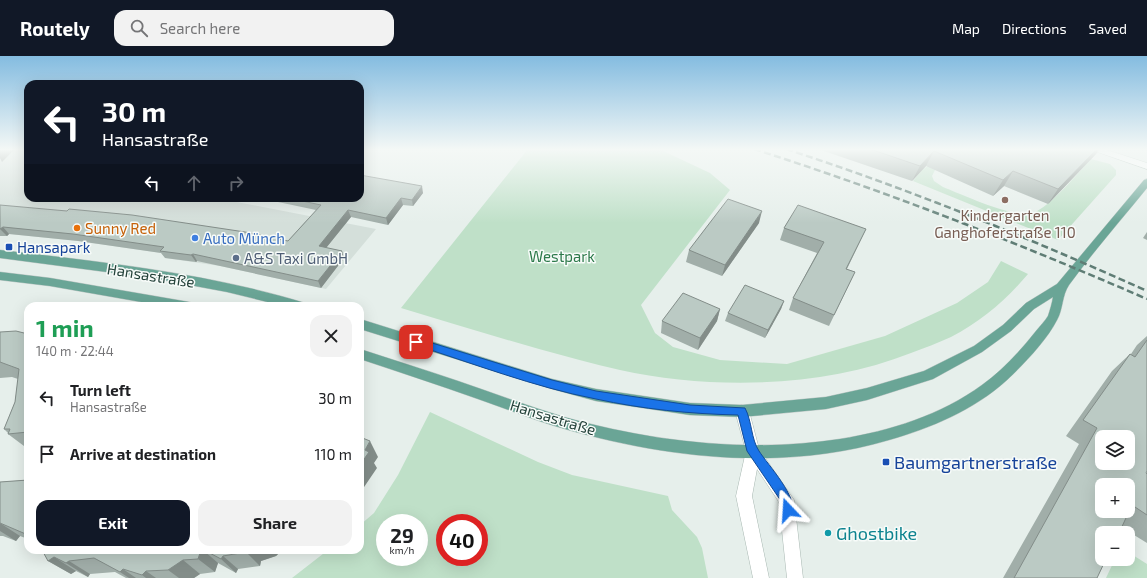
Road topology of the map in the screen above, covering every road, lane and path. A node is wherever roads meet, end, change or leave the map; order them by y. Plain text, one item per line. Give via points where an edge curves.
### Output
1 (1147, 182) edge
2 (0, 254) edge
3 (0, 276) edge
4 (1061, 287) junction
5 (166, 302) edge
6 (286, 302) edge
7 (364, 325) edge
8 (364, 355) edge
9 (742, 411) junction
10 (752, 451) junction
11 (761, 578) edge
12 (795, 578) edge

1 - 4 main road
2 - 6 main road, Hansastraße via 60,260 187,280
3 - 5 main road, Hansastraße via 58,283
4 - 9 main road via 1030,306 1007,328 978,349 928,375 867,394 826,403
4 - 10 main road via 1052,318 1007,373 975,399 940,417 894,433 828,448
7 - 9 main road, Hansastraße via 552,384 596,395 690,409
8 - 10 main road, Hansastraße via 525,410 604,432 689,448
9 - 10 street
10 - 11 street via 744,496
10 - 12 street via 786,500

